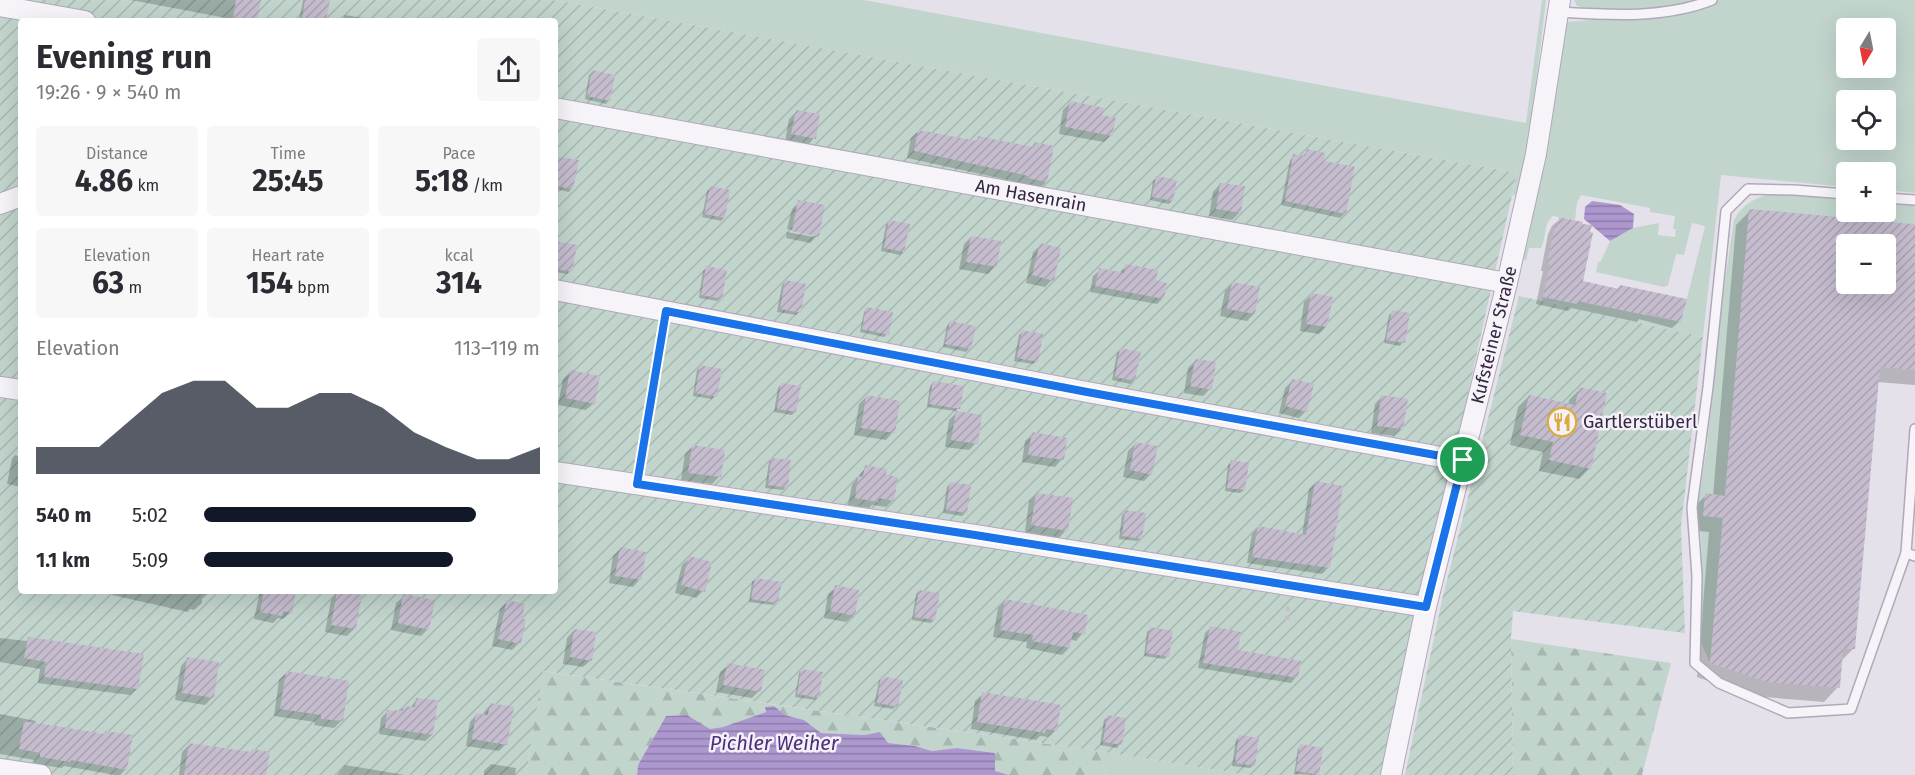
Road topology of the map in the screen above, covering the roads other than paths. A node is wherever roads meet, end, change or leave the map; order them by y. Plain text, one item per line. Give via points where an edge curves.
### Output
1 (1712, 0) edge
2 (0, 6) edge
3 (1559, 6) edge
4 (68, 18) edge
5 (558, 109) edge
6 (1836, 193) edge
7 (18, 197) edge
8 (1896, 199) edge
9 (1915, 200) edge
10 (0, 204) edge
11 (1507, 283) junction
12 (558, 291) edge
13 (666, 311) junction
14 (0, 387) edge
15 (18, 390) edge
16 (1915, 429) edge
17 (1463, 460) junction
18 (558, 472) edge
19 (637, 484) junction
20 (1911, 555) edge
21 (1426, 607) junction
22 (0, 769) edge
23 (41, 775) edge
24 (1391, 775) edge

1 - 3 lane via 1693,7 1625,15
2 - 4 street
3 - 11 street, Kufsteiner Straße via 1536,154
5 - 11 street, Am Hasenrain
6 - 20 lane via 1748,189 1726,211 1692,507 1698,576 1695,663 1719,683 1788,714 1851,709
7 - 10 street
8 - 9 lane
11 - 17 street, Kufsteiner Straße
12 - 13 street
13 - 17 street
13 - 19 lane
14 - 15 street
16 - 20 lane
17 - 21 street, Kufsteiner Straße
18 - 19 street
19 - 21 street
21 - 24 street, Kufsteiner Straße
22 - 23 street

